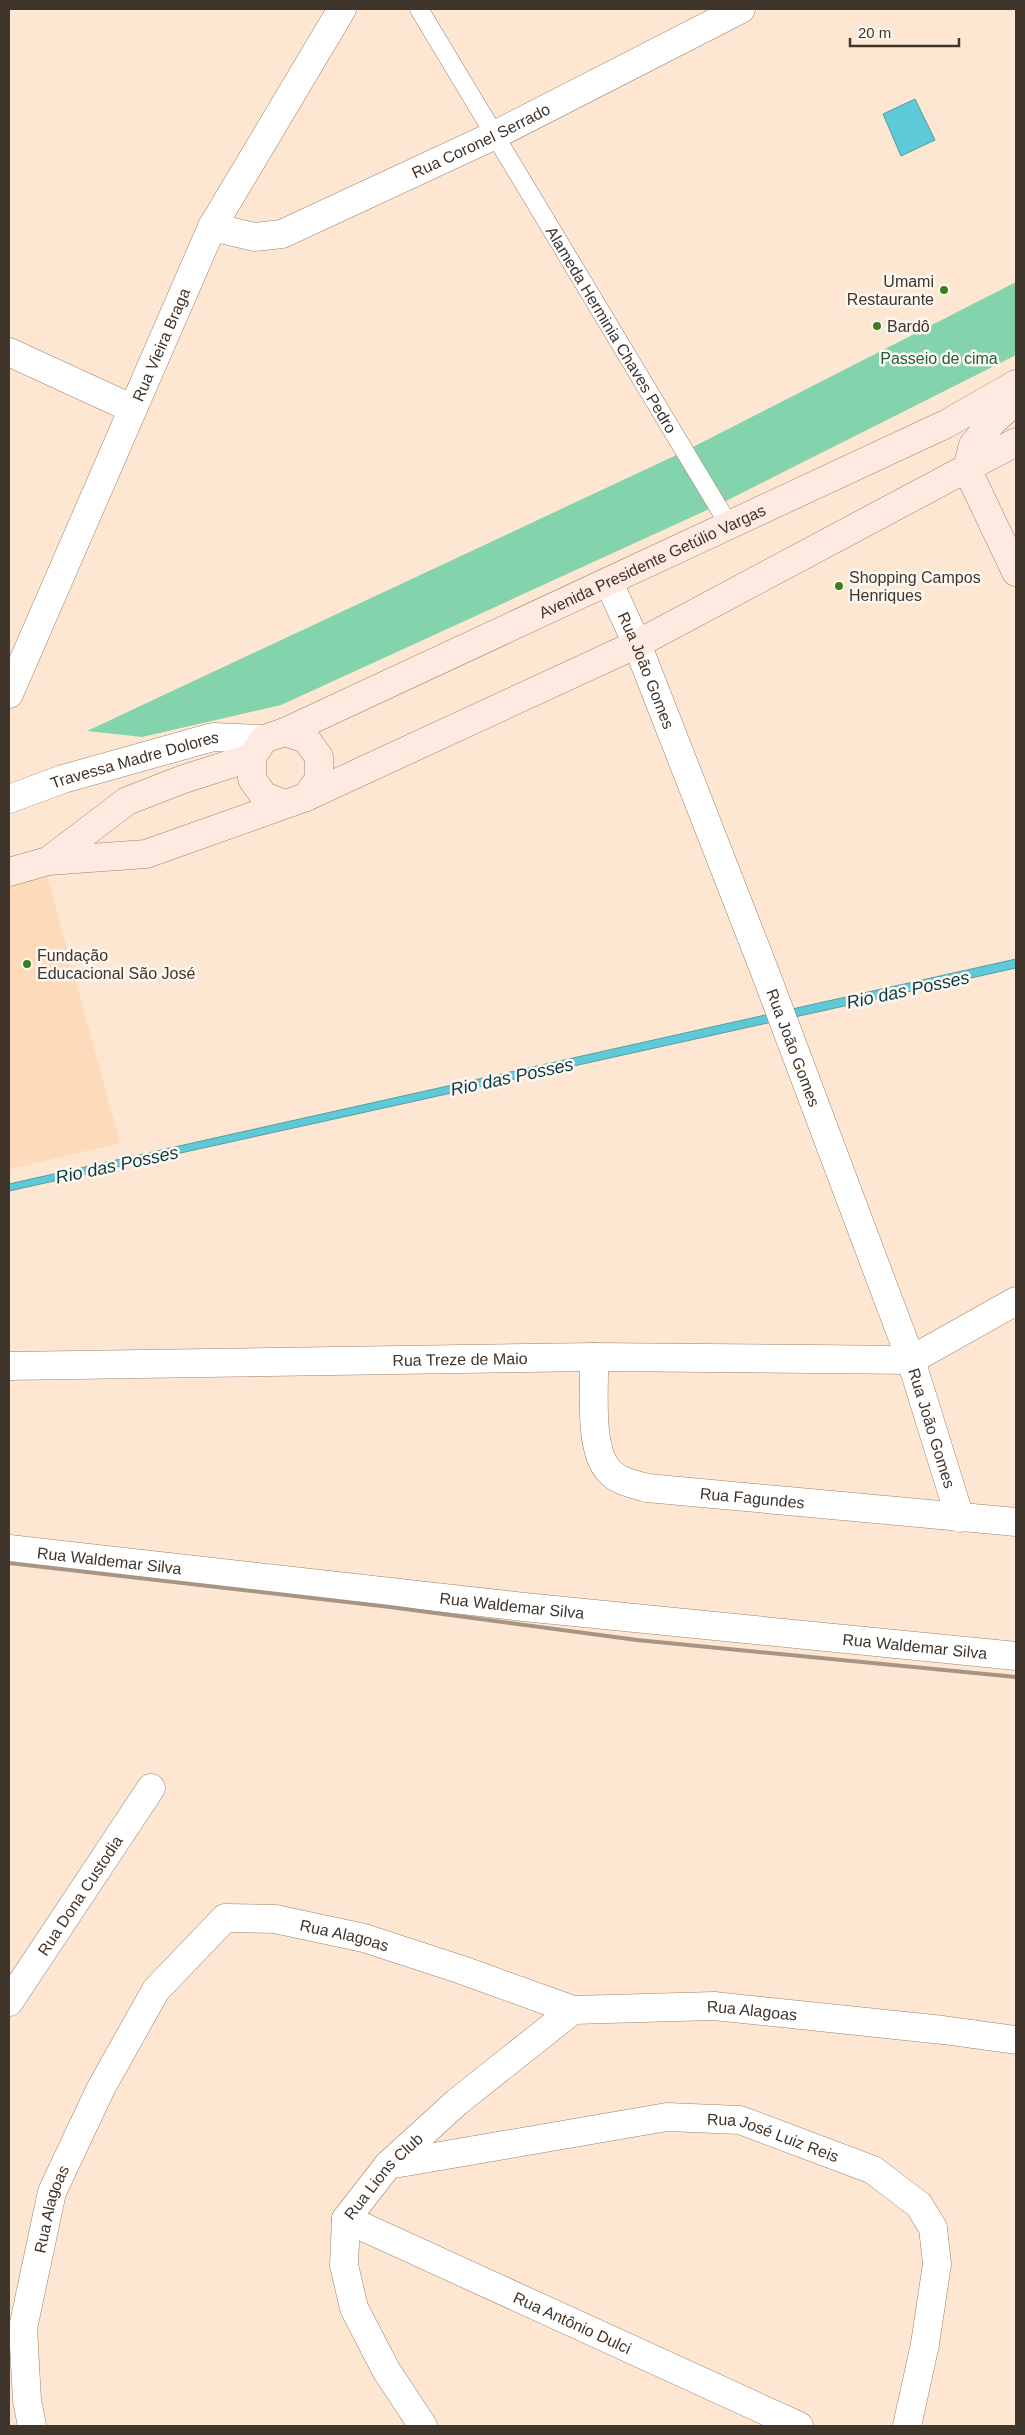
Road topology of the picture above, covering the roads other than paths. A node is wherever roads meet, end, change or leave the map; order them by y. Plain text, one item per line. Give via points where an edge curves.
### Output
1 (342, 9) edge
2 (419, 9) edge
3 (741, 9) edge
4 (495, 135) junction
5 (212, 227) junction
6 (9, 352) edge
7 (1016, 384) edge
8 (1016, 401) edge
9 (133, 410) junction
10 (1016, 442) edge
11 (967, 469) junction
12 (729, 525) junction
13 (1016, 572) edge
14 (609, 583) junction
15 (637, 644) junction
16 (9, 694) edge
17 (267, 743) junction
18 (9, 799) edge
19 (296, 800) junction
20 (48, 861) junction
21 (9, 872) edge
22 (1016, 1301) edge
23 (594, 1358) junction
24 (911, 1360) junction
25 (9, 1366) edge
26 (960, 1518) junction
27 (1016, 1522) edge
28 (9, 1550) edge
29 (1016, 1656) edge
30 (151, 1788) dead end
31 (9, 2002) edge
32 (573, 2010) junction
33 (1016, 2040) edge
34 (388, 2165) junction
35 (346, 2219) junction
36 (9, 2300) edge
37 (23, 2328) junction
38 (32, 2426) edge
39 (423, 2426) edge
40 (800, 2426) edge
41 (907, 2426) edge

1 - 5 street, Rua Vieira Braga
2 - 4 lane, Alameda Herminia Chaves Pedro
3 - 4 street, Rua Coronel Serrado
4 - 5 street, Rua Coronel Serrado via 282,234 254,237
4 - 12 lane, Alameda Herminia Chaves Pedro
5 - 9 street, Rua Vieira Braga
6 - 9 street
7 - 12 main road, Avenida Presidente Getúlio Vargas via 946,424
8 - 11 main road via 973,445
9 - 16 street, Rua Vieira Braga
10 - 11 main road, Avenida Presidente Getúlio Vargas
11 - 13 main road
11 - 15 main road, Avenida Presidente Getúlio Vargas
12 - 14 main road, Avenida Presidente Getúlio Vargas
14 - 15 street, Rua João Gomes
14 - 17 main road, Avenida Presidente Getúlio Vargas
15 - 19 main road, Avenida Presidente Getúlio Vargas
15 - 24 street, Rua João Gomes via 797,1055
17 - 18 street, Travessa Madre Dolores via 213,738 63,779
17 - 19 main road via 252,779 264,796
17 - 19 main road via 306,739 319,757 319,779
17 - 20 main road, Avenida Presidente Getúlio Vargas via 127,801
19 - 20 main road, Avenida Presidente Getúlio Vargas via 146,854
20 - 21 main road, Avenida Presidente Getúlio Vargas
22 - 24 street
23 - 24 street, Rua Treze de Maio
23 - 25 street, Rua Treze de Maio
23 - 26 street, Rua Fagundes via 595,1435 599,1452 608,1471 624,1482 648,1488
24 - 26 street, Rua João Gomes
26 - 27 street, Rua Fagundes
28 - 29 street, Rua Waldemar Silva via 514,1606
30 - 31 street, Rua Dona Custodia
32 - 33 street, Rua Alagoas via 714,2006
32 - 34 street, Rua Lions Club via 457,2102
32 - 37 street, Rua Alagoas via 364,1938 275,1919 225,1918 156,1990 101,2088 52,2192
34 - 35 street, Rua Lions Club
34 - 41 street, Rua José Luiz Reis via 668,2116 740,2120 873,2170 919,2205 933,2228 937,2264 925,2344
35 - 39 street, Rua Lions Club via 344,2265 354,2308 386,2370
35 - 40 street, Rua Antônio Dulci
36 - 37 street
37 - 38 street, Rua Alagoas

